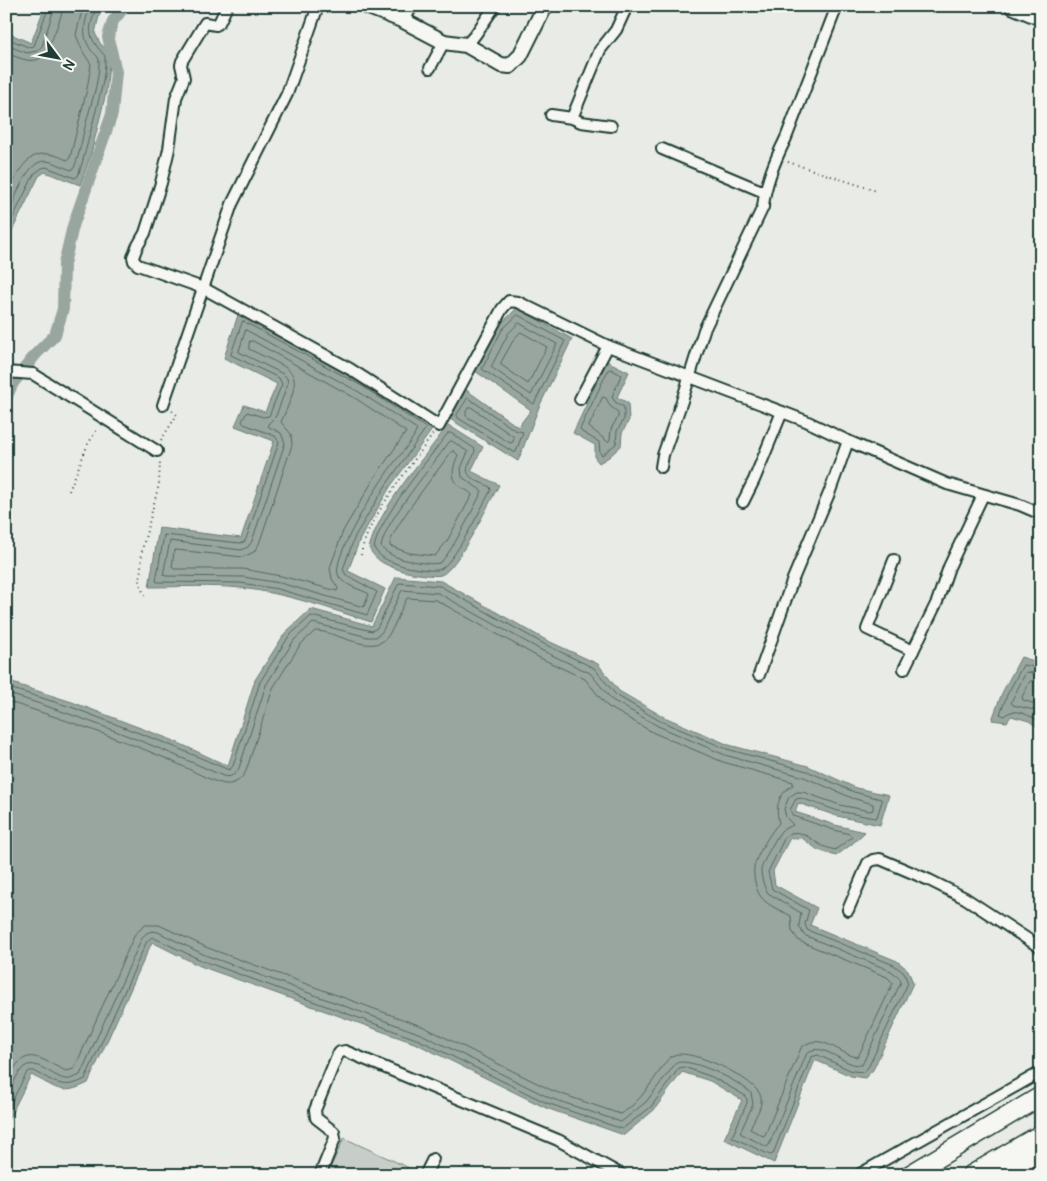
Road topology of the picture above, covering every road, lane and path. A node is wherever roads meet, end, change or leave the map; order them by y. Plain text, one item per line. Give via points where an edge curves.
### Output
1 (227, 6) edge
2 (318, 6) edge
3 (366, 6) edge
4 (412, 6) edge
5 (495, 6) edge
6 (545, 6) edge
7 (627, 6) edge
8 (837, 6) edge
9 (1012, 6) edge
10 (1041, 18) edge
11 (404, 21) junction
12 (444, 42) junction
13 (466, 45) junction
14 (430, 68) dead end
15 (551, 115) dead end
16 (572, 118) junction
17 (611, 126) dead end
18 (662, 149) dead end
19 (776, 158) junction
20 (877, 191) dead end
21 (764, 192) junction
22 (203, 288) junction
23 (608, 346) junction
24 (6, 372) edge
25 (690, 378) junction
26 (580, 399) dead end
27 (163, 405) joint
28 (782, 412) junction
29 (103, 416) junction
30 (439, 426) junction
31 (848, 441) junction
32 (157, 452) junction
33 (661, 467) dead end
34 (69, 491) dead end
35 (984, 495) junction
36 (743, 502) dead end
37 (1041, 514) edge
38 (361, 555) dead end
39 (894, 560) dead end
40 (144, 596) dead end
41 (913, 651) junction
42 (904, 669) dead end
43 (759, 676) dead end
44 (848, 910) dead end
45 (1041, 948) edge
46 (1041, 1072) edge
47 (1041, 1096) edge
48 (1041, 1134) edge
49 (1041, 1150) edge
50 (433, 1159) dead end
51 (320, 1175) edge
52 (426, 1175) edge
53 (622, 1175) edge
54 (858, 1175) edge
55 (909, 1175) edge
56 (971, 1175) edge
57 (1000, 1175) edge

1 - 22 street via 219,24 205,23 182,61 184,78 176,98 170,149 144,233 133,257 142,268
2 - 22 street via 287,94 232,204
3 - 11 street
4 - 11 street
5 - 13 street
6 - 13 street via 520,56 510,66 502,65
7 - 16 street via 616,30 600,50
8 - 19 street
9 - 10 street
11 - 12 street
12 - 13 street
12 - 14 street
15 - 16 street
16 - 17 street
18 - 21 street
19 - 20 path
19 - 21 street
21 - 25 street via 763,207 704,330
22 - 27 street
22 - 30 street via 350,368
23 - 25 street
23 - 26 street
23 - 30 street via 518,302 509,301 502,308
24 - 29 street via 33,374
25 - 28 street
25 - 33 street
27 - 32 path via 177,415
28 - 31 street
28 - 36 street
29 - 32 street
29 - 34 path
30 - 38 path via 392,492 362,544
31 - 35 street via 947,484
31 - 43 street via 793,579
32 - 40 path via 161,464 159,484 142,550 140,582
35 - 37 street
35 - 41 street
39 - 41 street via 867,629
41 - 42 street
44 - 45 street via 868,863 880,859 965,898
46 - 54 street
47 - 55 highway
48 - 56 highway
49 - 57 highway
50 - 52 street
51 - 53 street via 335,1138 334,1132 316,1118 315,1110 337,1056 345,1051 558,1140

